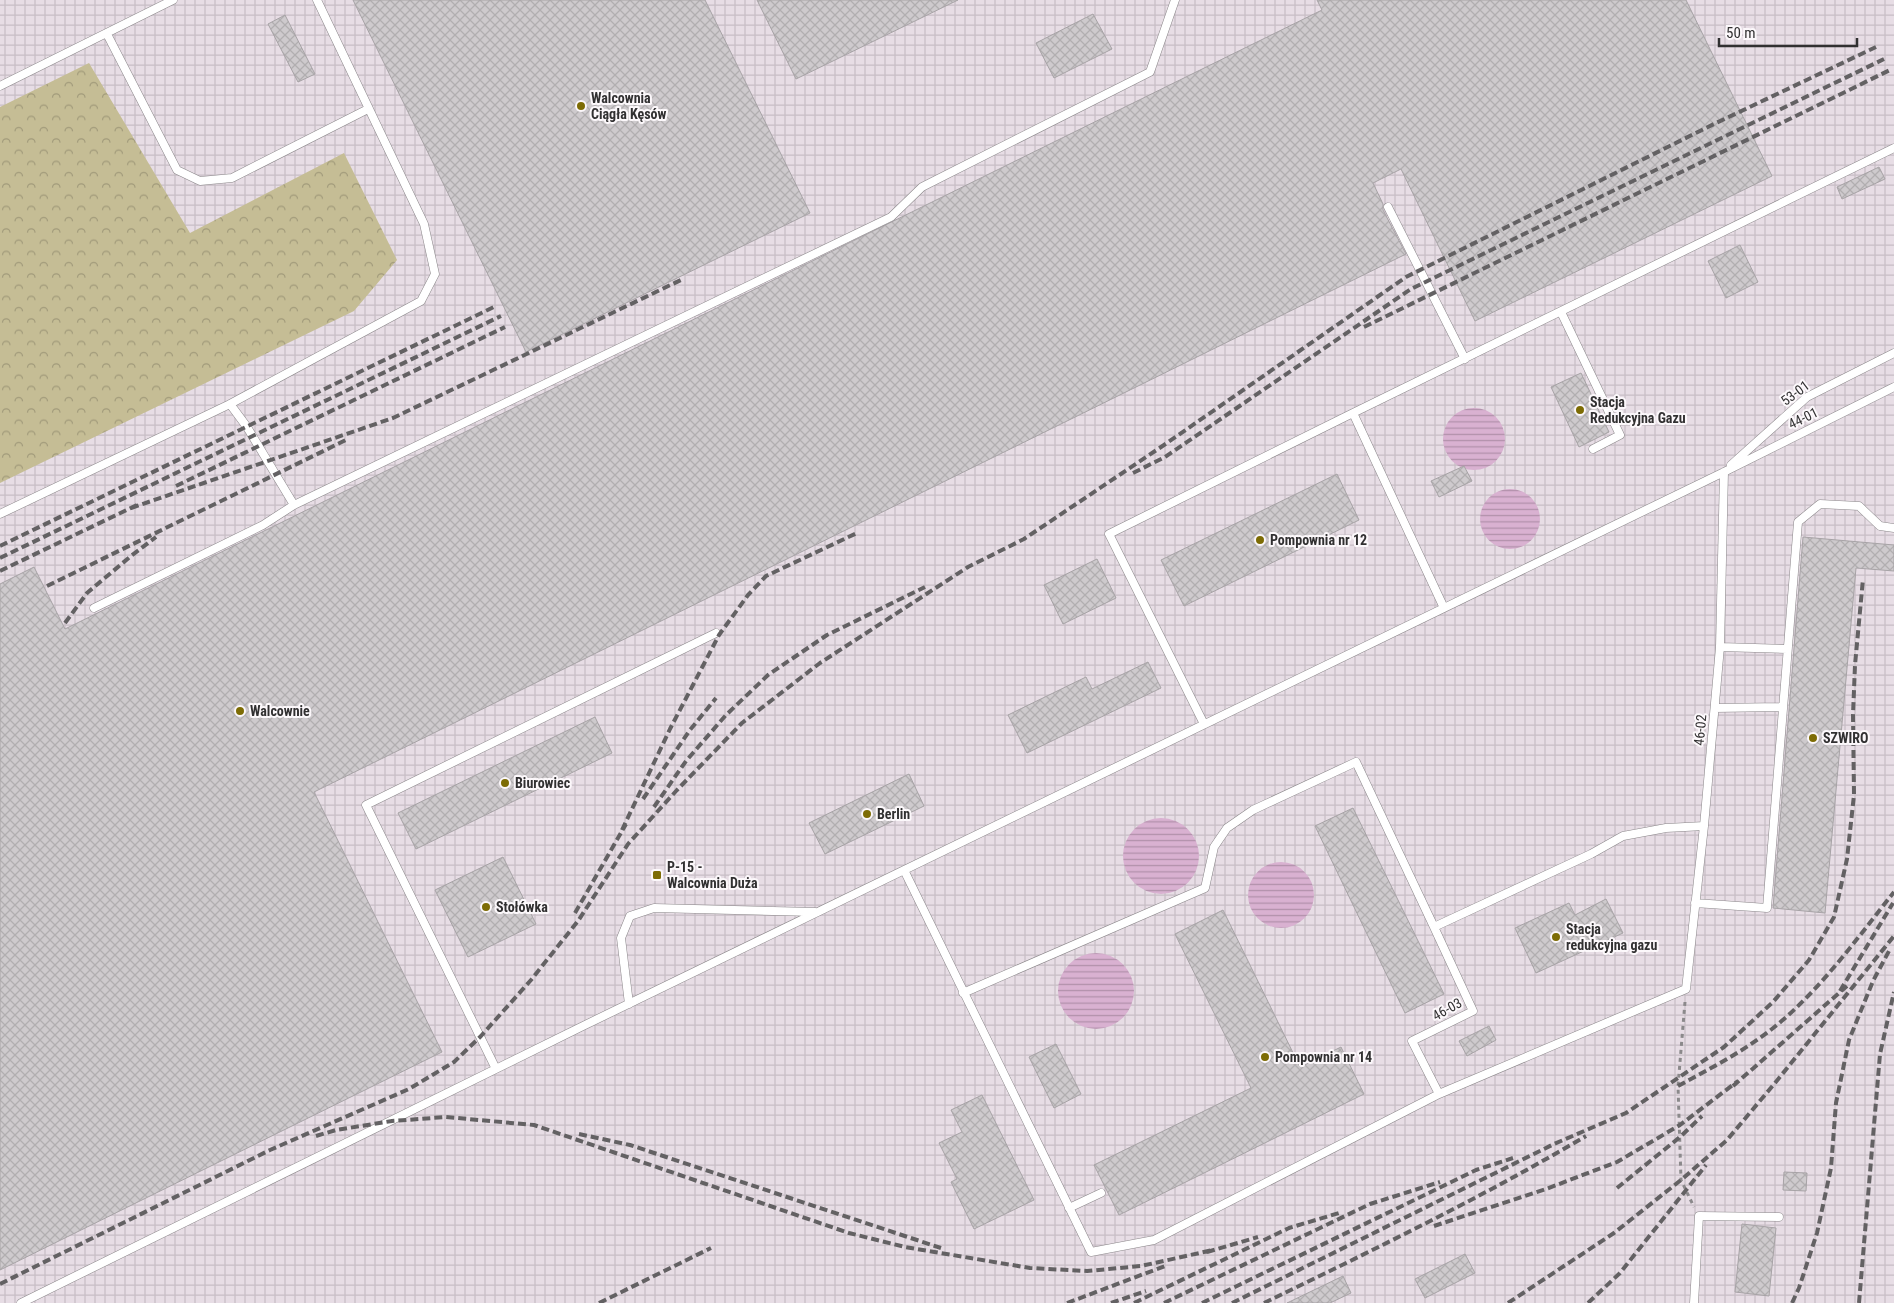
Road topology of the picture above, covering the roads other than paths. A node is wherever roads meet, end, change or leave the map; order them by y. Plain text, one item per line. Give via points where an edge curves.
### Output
1 (173, 0) edge
2 (317, 0) edge
3 (1175, 0) edge
4 (107, 34) junction
5 (0, 86) edge
6 (368, 109) junction
7 (1894, 148) edge
8 (1388, 208) dead end
9 (1561, 312) junction
10 (1894, 353) edge
11 (1465, 359) junction
12 (1894, 387) edge
13 (230, 404) junction
14 (1353, 413) junction
15 (1593, 449) dead end
16 (1724, 472) junction
17 (294, 505) junction
18 (0, 514) edge
19 (1894, 528) edge
20 (94, 608) dead end
21 (1444, 608) junction
22 (716, 633) dead end
23 (1720, 647) junction
24 (1787, 649) junction
25 (1782, 707) junction
26 (1715, 708) junction
27 (1204, 724) junction
28 (1704, 826) junction
29 (904, 870) junction
30 (1695, 903) junction
31 (817, 912) junction
32 (1434, 926) junction
33 (964, 992) junction
34 (628, 1004) junction
35 (496, 1069) junction
36 (1438, 1094) junction
37 (1101, 1192) dead end
38 (1069, 1208) junction
39 (1779, 1217) dead end
40 (21, 1303) edge
41 (1694, 1303) edge

1 - 4 lane
2 - 6 lane
3 - 17 lane via 1150,72 922,187 891,217
4 - 5 lane
4 - 6 lane via 177,170 200,181 232,178
6 - 13 lane via 424,224 435,274 421,301
7 - 9 lane
8 - 11 lane
9 - 11 lane
9 - 15 lane via 1620,435
10 - 16 lane, 53-01 via 1807,396
11 - 14 lane
12 - 16 lane, 44-01
13 - 17 lane
13 - 18 lane
14 - 21 lane
14 - 27 lane via 1109,534
16 - 21 lane, 44-01
16 - 23 lane, 46-02
17 - 20 lane via 263,525
19 - 24 lane via 1880,526 1859,506 1820,504 1798,522
21 - 27 lane, 44-01
22 - 35 lane via 366,805
23 - 24 lane
23 - 26 lane, 46-02
24 - 25 lane
25 - 26 lane
25 - 30 lane via 1766,908
26 - 28 lane, 46-02
27 - 29 lane, 44-01
28 - 30 lane, 46-02
28 - 32 lane via 1666,828 1622,836
29 - 31 lane, 44-01
29 - 33 lane
30 - 36 lane, 46-02 via 1686,989
31 - 34 lane, 44-01
31 - 34 lane via 654,908 630,916 621,938
32 - 33 lane via 1356,762 1253,810 1227,828 1214,847 1205,888
32 - 36 lane, 46-03 via 1472,1011 1412,1041
33 - 38 lane
34 - 35 lane, 44-01
35 - 40 lane, 44-01
36 - 38 lane via 1154,1240 1091,1252
37 - 38 lane
39 - 41 lane via 1699,1216

